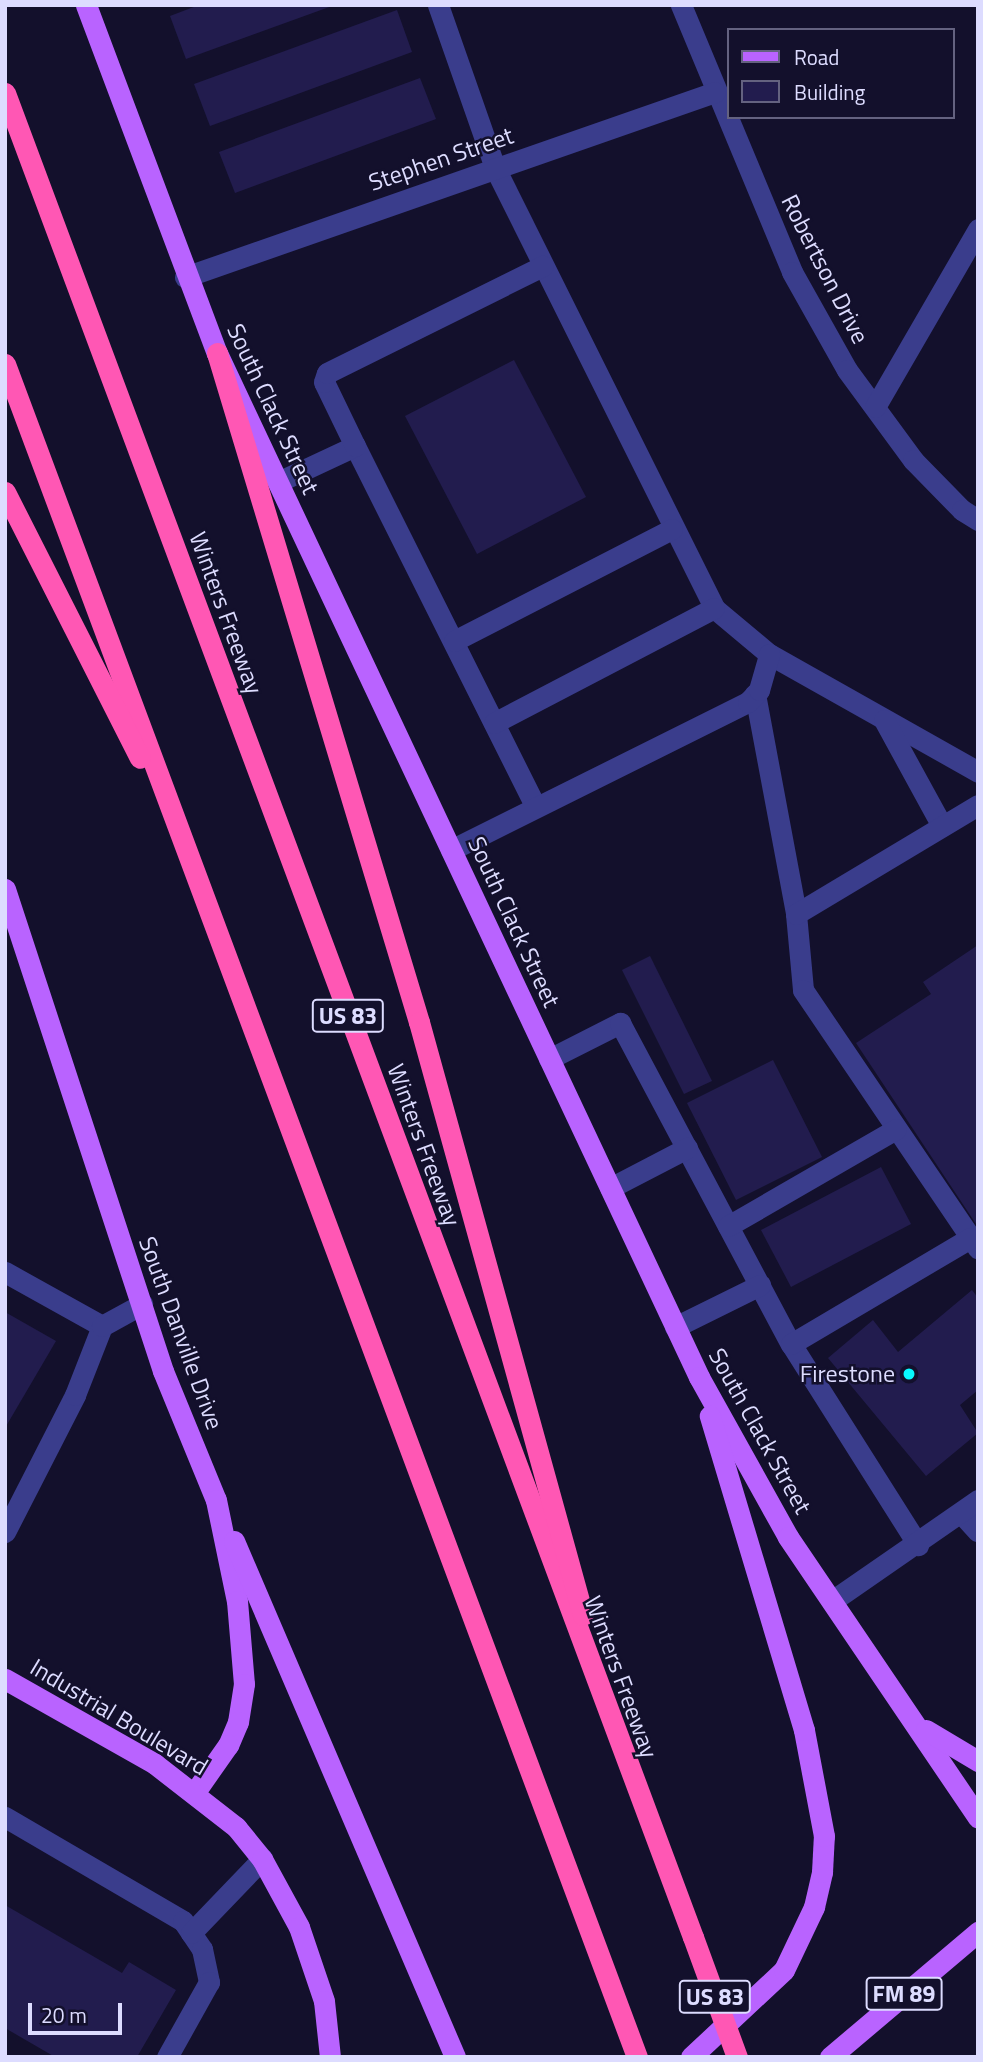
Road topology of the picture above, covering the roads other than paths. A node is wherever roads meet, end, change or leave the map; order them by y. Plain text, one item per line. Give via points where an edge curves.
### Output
1 (86, 5) edge
2 (438, 5) edge
3 (681, 5) edge
4 (715, 92) junction
5 (5, 93) edge
6 (495, 168) junction
7 (978, 229) edge
8 (543, 266) junction
9 (186, 277) junction
10 (216, 353) junction
11 (5, 364) edge
12 (875, 407) junction
13 (355, 446) junction
14 (278, 482) junction
15 (5, 492) edge
16 (978, 520) edge
17 (672, 529) junction
18 (714, 608) junction
19 (454, 641) junction
20 (769, 654) junction
21 (755, 694) junction
22 (883, 719) junction
23 (494, 723) junction
24 (978, 772) edge
25 (535, 805) junction
26 (978, 805) edge
27 (942, 826) junction
28 (451, 850) junction
29 (188, 855) junction
30 (5, 890) edge
31 (796, 914) junction
32 (549, 1059) junction
33 (896, 1129) junction
34 (687, 1148) junction
35 (610, 1188) junction
36 (728, 1226) junction
37 (974, 1243) edge
38 (5, 1272) edge
39 (760, 1285) junction
40 (142, 1304) junction
41 (102, 1326) junction
42 (676, 1327) junction
43 (791, 1344) junction
44 (699, 1377) junction
45 (216, 1500) junction
46 (969, 1506) edge
47 (5, 1532) edge
48 (978, 1532) edge
49 (918, 1545) junction
50 (832, 1601) junction
51 (5, 1679) edge
52 (916, 1724) junction
53 (621, 1752) junction
54 (978, 1761) edge
55 (195, 1792) junction
56 (5, 1817) edge
57 (978, 1818) edge
58 (262, 1859) junction
59 (978, 1932) edge
60 (191, 1933) junction
61 (167, 2057) edge
62 (330, 2057) edge
63 (455, 2057) edge
64 (636, 2057) edge
65 (691, 2057) edge
66 (737, 2057) edge
67 (830, 2057) edge

1 - 9 main road, South Clack Street
2 - 6 street
3 - 4 street, Robertson Drive
4 - 6 street, Stephen Street
4 - 12 street, Robertson Drive via 792,272 847,370
5 - 53 highway, Winters Freeway / US 83
6 - 8 street
6 - 9 street, Stephen Street
7 - 12 street
8 - 13 street via 327,373 324,382
8 - 17 street
9 - 10 main road, South Clack Street
10 - 14 main road, South Clack Street
10 - 53 highway via 419,1022
11 - 29 highway
12 - 16 street, Robertson Drive via 913,460 962,510
13 - 14 street
13 - 19 street
14 - 28 main road, South Clack Street
15 - 29 highway
17 - 18 street
17 - 19 street
18 - 20 street
18 - 23 street
19 - 23 street
20 - 21 street
20 - 22 street
21 - 25 street via 748,702
21 - 31 street
22 - 24 street
22 - 27 street
23 - 25 street
25 - 28 street
26 - 27 street
27 - 31 street
28 - 32 main road, South Clack Street
29 - 64 highway
30 - 40 main road, South Danville Drive
31 - 33 street via 803,990
32 - 34 street via 620,1023
32 - 35 main road, South Clack Street
33 - 36 street
33 - 37 street
34 - 35 street
34 - 36 street
35 - 42 main road, South Clack Street
36 - 39 street
37 - 43 street
38 - 41 street
39 - 42 street
39 - 43 street
40 - 41 street
40 - 45 main road, South Danville Drive
41 - 47 street via 75,1395
42 - 44 main road, South Clack Street
43 - 49 street
44 - 50 main road, South Clack Street via 789,1537
44 - 65 main road via 804,1730 824,1836 814,1906 784,1970
45 - 55 main road, South Danville Drive via 237,1601 244,1684 238,1722 228,1745
45 - 63 main road
46 - 48 street
46 - 49 street
49 - 50 street
50 - 52 main road, South Clack Street
51 - 55 main road, Industrial Boulevard
52 - 54 main road
52 - 57 main road, South Clack Street
53 - 66 highway, Winters Freeway / US 83, bridge
55 - 58 main road, Industrial Boulevard via 236,1827
56 - 60 street via 183,1921
58 - 60 street
58 - 62 main road, Industrial Boulevard via 284,1893 313,1962
59 - 67 main road, FM 89
60 - 61 street via 202,1949 209,1982

